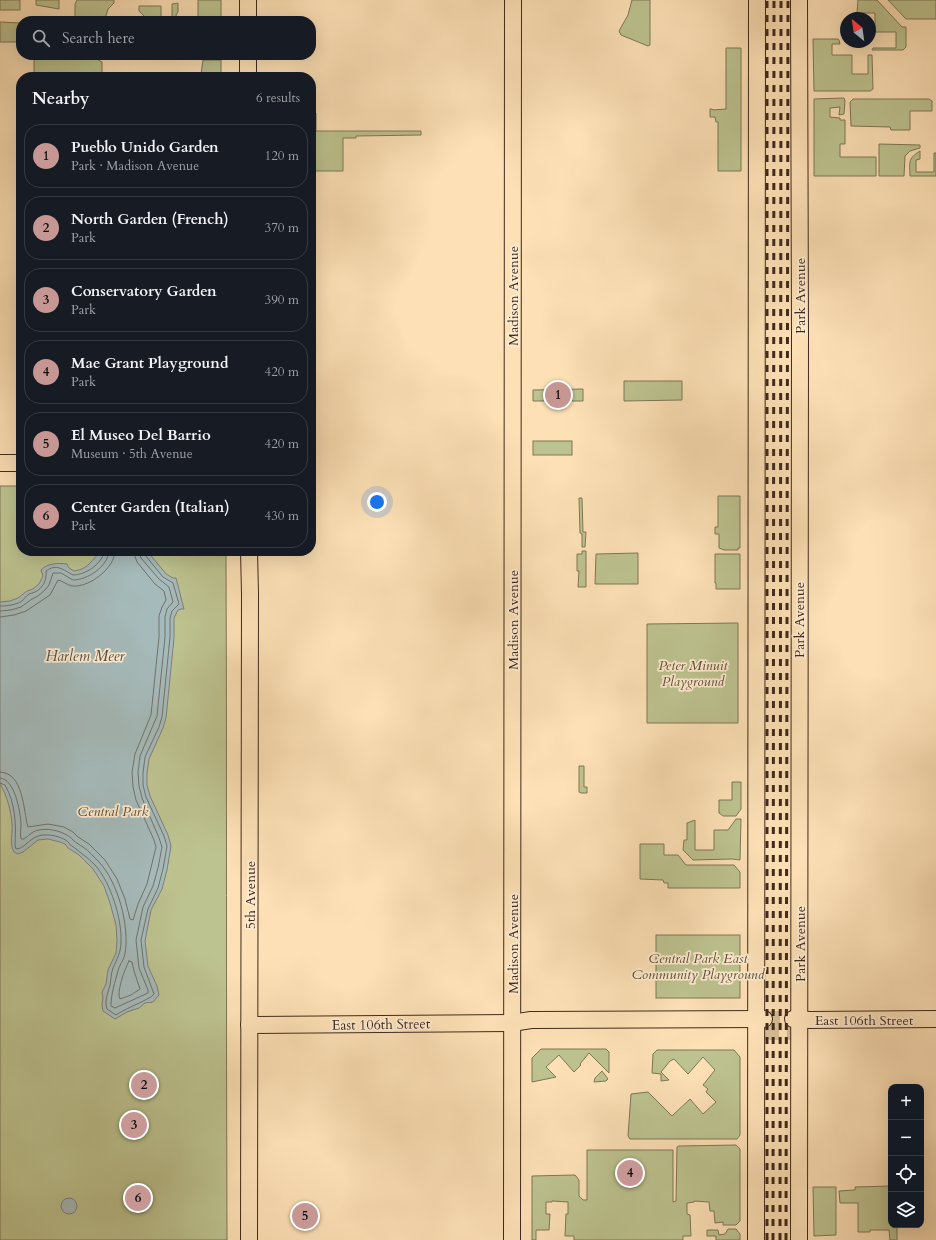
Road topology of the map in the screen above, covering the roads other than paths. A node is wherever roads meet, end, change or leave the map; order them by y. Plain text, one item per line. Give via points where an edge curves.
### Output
1 (248, 0) edge
2 (513, 0) edge
3 (757, 0) edge
4 (799, 0) edge
5 (248, 16) edge
6 (248, 60) edge
7 (248, 72) edge
8 (0, 463) edge
9 (16, 463) edge
10 (248, 556) edge
11 (936, 1020) edge
12 (512, 1024) junction
13 (249, 1025) junction
14 (760, 1025) junction
15 (796, 1025) junction
16 (936, 1031) edge
17 (249, 1240) edge
18 (512, 1240) edge
19 (756, 1240) edge
20 (799, 1240) edge

1 - 5 main road
2 - 12 main road, Madison Avenue
3 - 14 main road
4 - 15 main road, Park Avenue
6 - 7 main road
8 - 9 main road
10 - 13 main road, 5th Avenue
11 - 15 main road, East 106th Street
12 - 13 main road, East 106th Street
12 - 14 main road, East 106th Street via 531,1031
12 - 18 main road, Madison Avenue
13 - 17 main road, 5th Avenue
14 - 19 main road
15 - 16 main road, East 106th Street via 810,1030
15 - 20 main road, Park Avenue

